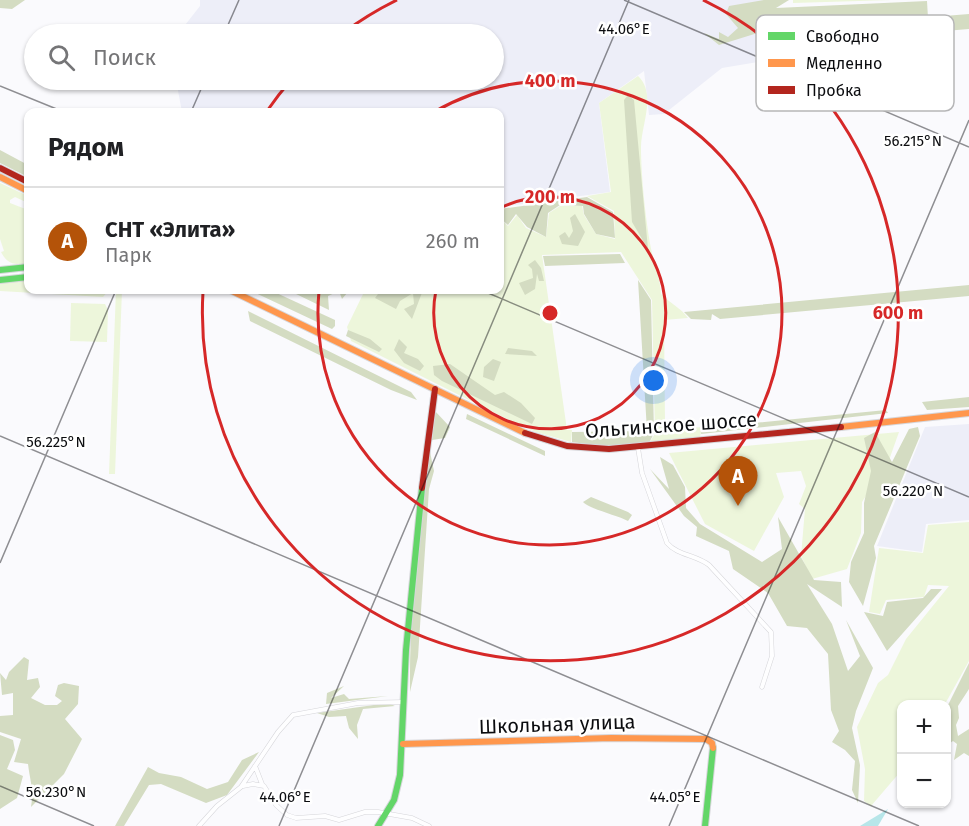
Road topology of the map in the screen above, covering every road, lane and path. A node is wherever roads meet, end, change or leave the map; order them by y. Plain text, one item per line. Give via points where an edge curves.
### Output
1 (0, 168) edge
2 (0, 177) edge
3 (24, 180) edge
4 (24, 189) edge
5 (24, 267) edge
6 (0, 270) edge
7 (24, 277) edge
8 (0, 280) edge
9 (238, 294) edge
10 (435, 389) junction
11 (969, 413) edge
12 (638, 448) junction
13 (762, 687) dead end
14 (404, 702) junction
15 (403, 744) junction
16 (255, 766) junction
17 (264, 786) junction
18 (241, 787) junction
19 (388, 813) junction
20 (199, 826) edge
21 (378, 826) edge
22 (429, 826) edge
23 (705, 826) edge

1 - 3 main road
2 - 4 main road
5 - 6 main road
7 - 8 main road
9 - 10 main road, Ольгинское шоссе
10 - 12 main road, Ольгинское шоссе via 556,445 587,450
10 - 14 main road via 416,533
11 - 12 main road, Ольгинское шоссе
12 - 13 street via 642,474 667,543 704,561 771,632 772,656
14 - 15 main road
14 - 16 street via 358,703 298,712 284,723
15 - 19 main road via 397,791
15 - 23 main road, Школьная улица via 696,737 712,743 714,754
16 - 17 street
16 - 18 street
17 - 18 street
17 - 19 street via 276,805 296,818 326,816 339,820 364,812
18 - 20 street
19 - 21 main road
19 - 22 street

